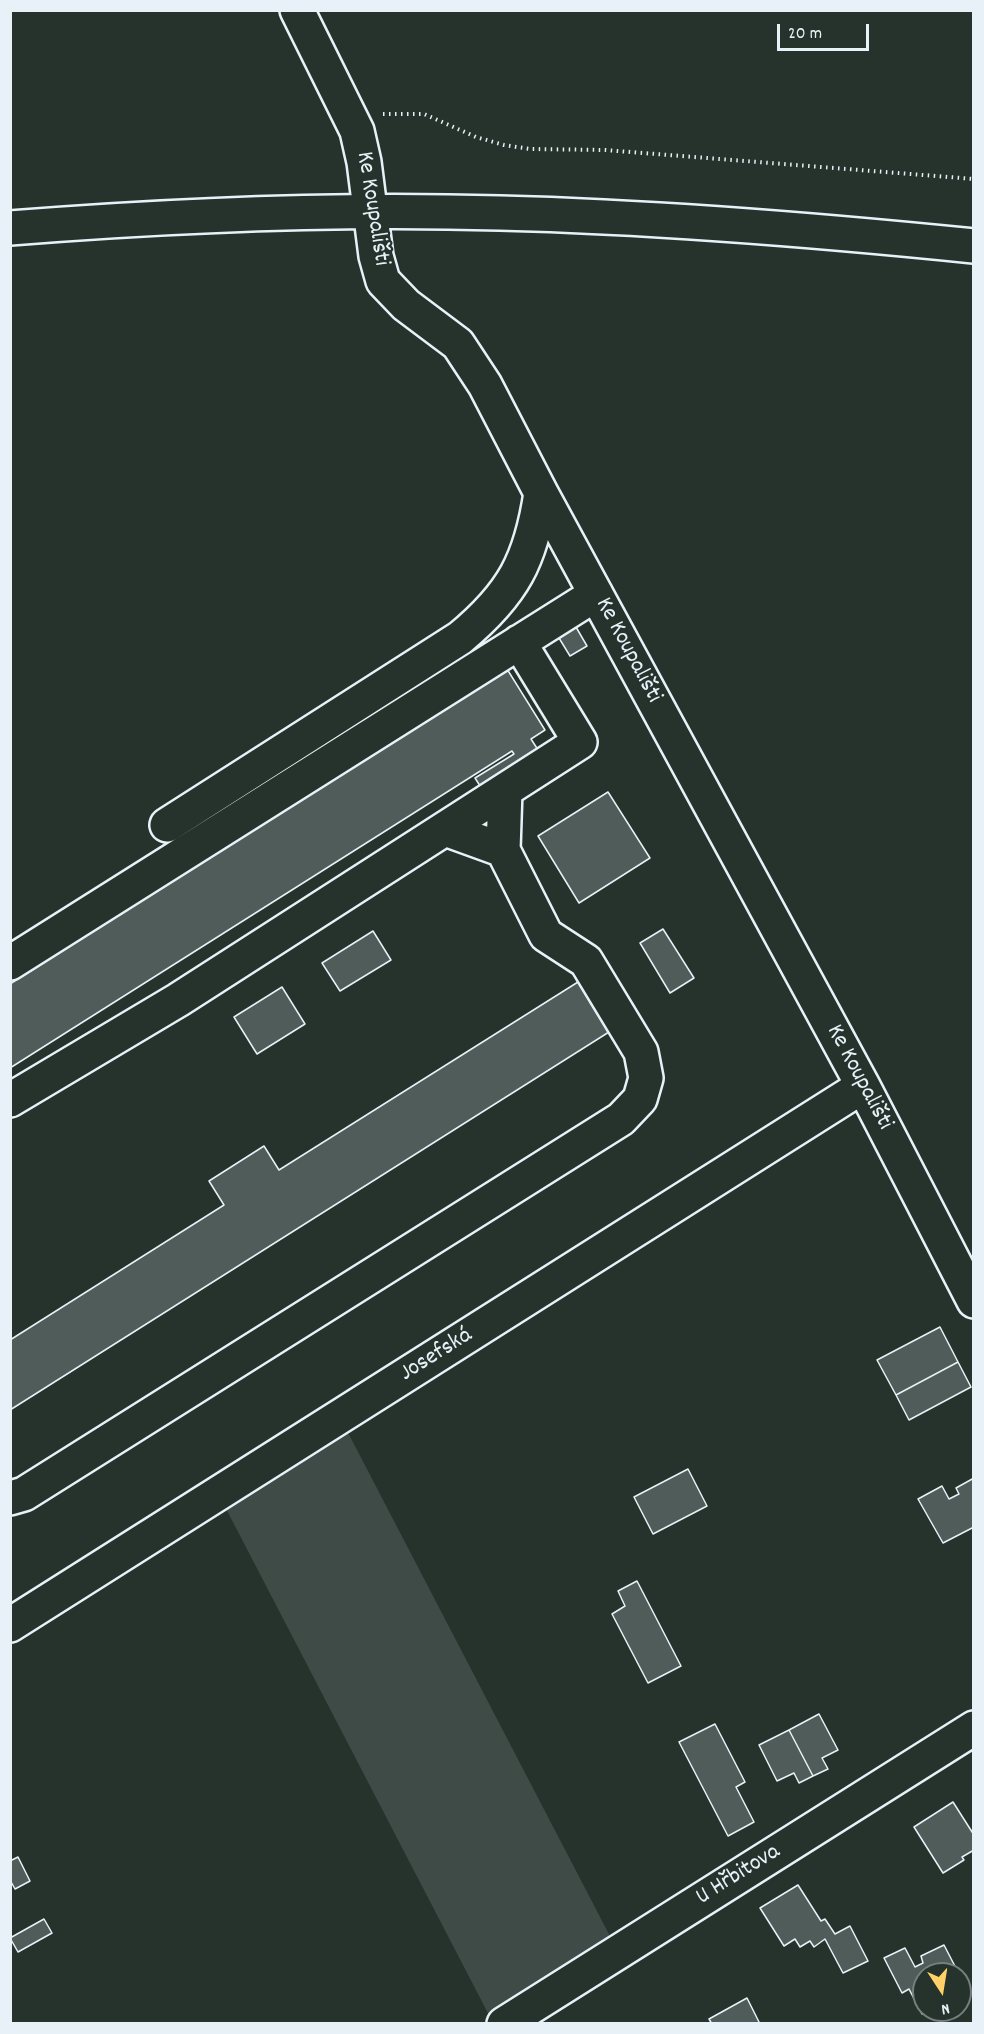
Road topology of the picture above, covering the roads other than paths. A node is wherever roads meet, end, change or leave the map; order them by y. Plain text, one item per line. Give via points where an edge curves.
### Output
1 (297, 10) edge
2 (370, 212) junction
3 (10, 228) edge
4 (974, 246) edge
5 (541, 493) junction
6 (596, 594) junction
7 (519, 642) junction
8 (505, 790) junction
9 (167, 825) dead end
10 (445, 829) junction
11 (503, 850) junction
12 (10, 963) edge
13 (863, 1086) junction
14 (10, 1100) edge
15 (974, 1300) edge
16 (10, 1498) edge
17 (10, 1625) edge
18 (974, 1728) edge
19 (504, 2024) edge

1 - 2 street, Ke Koupališti via 353,120 362,151
2 - 3 street via 194,216
2 - 4 street via 692,221
2 - 5 street, Ke Koupališti via 377,266 383,281 406,305 448,334 468,356
5 - 6 street, Ke Koupališti
5 - 9 street via 536,527 514,581 474,626
6 - 7 street
6 - 13 street, Ke Koupališti
7 - 8 street via 580,742
7 - 12 street
8 - 10 street
8 - 11 street
10 - 11 street
10 - 14 street via 178,1000
11 - 16 street via 546,935 586,961 641,1052 646,1078 639,1099 621,1119 24,1494
13 - 15 street, Ke Koupališti
13 - 17 street, Josefská
18 - 19 street, U Hřbitova

